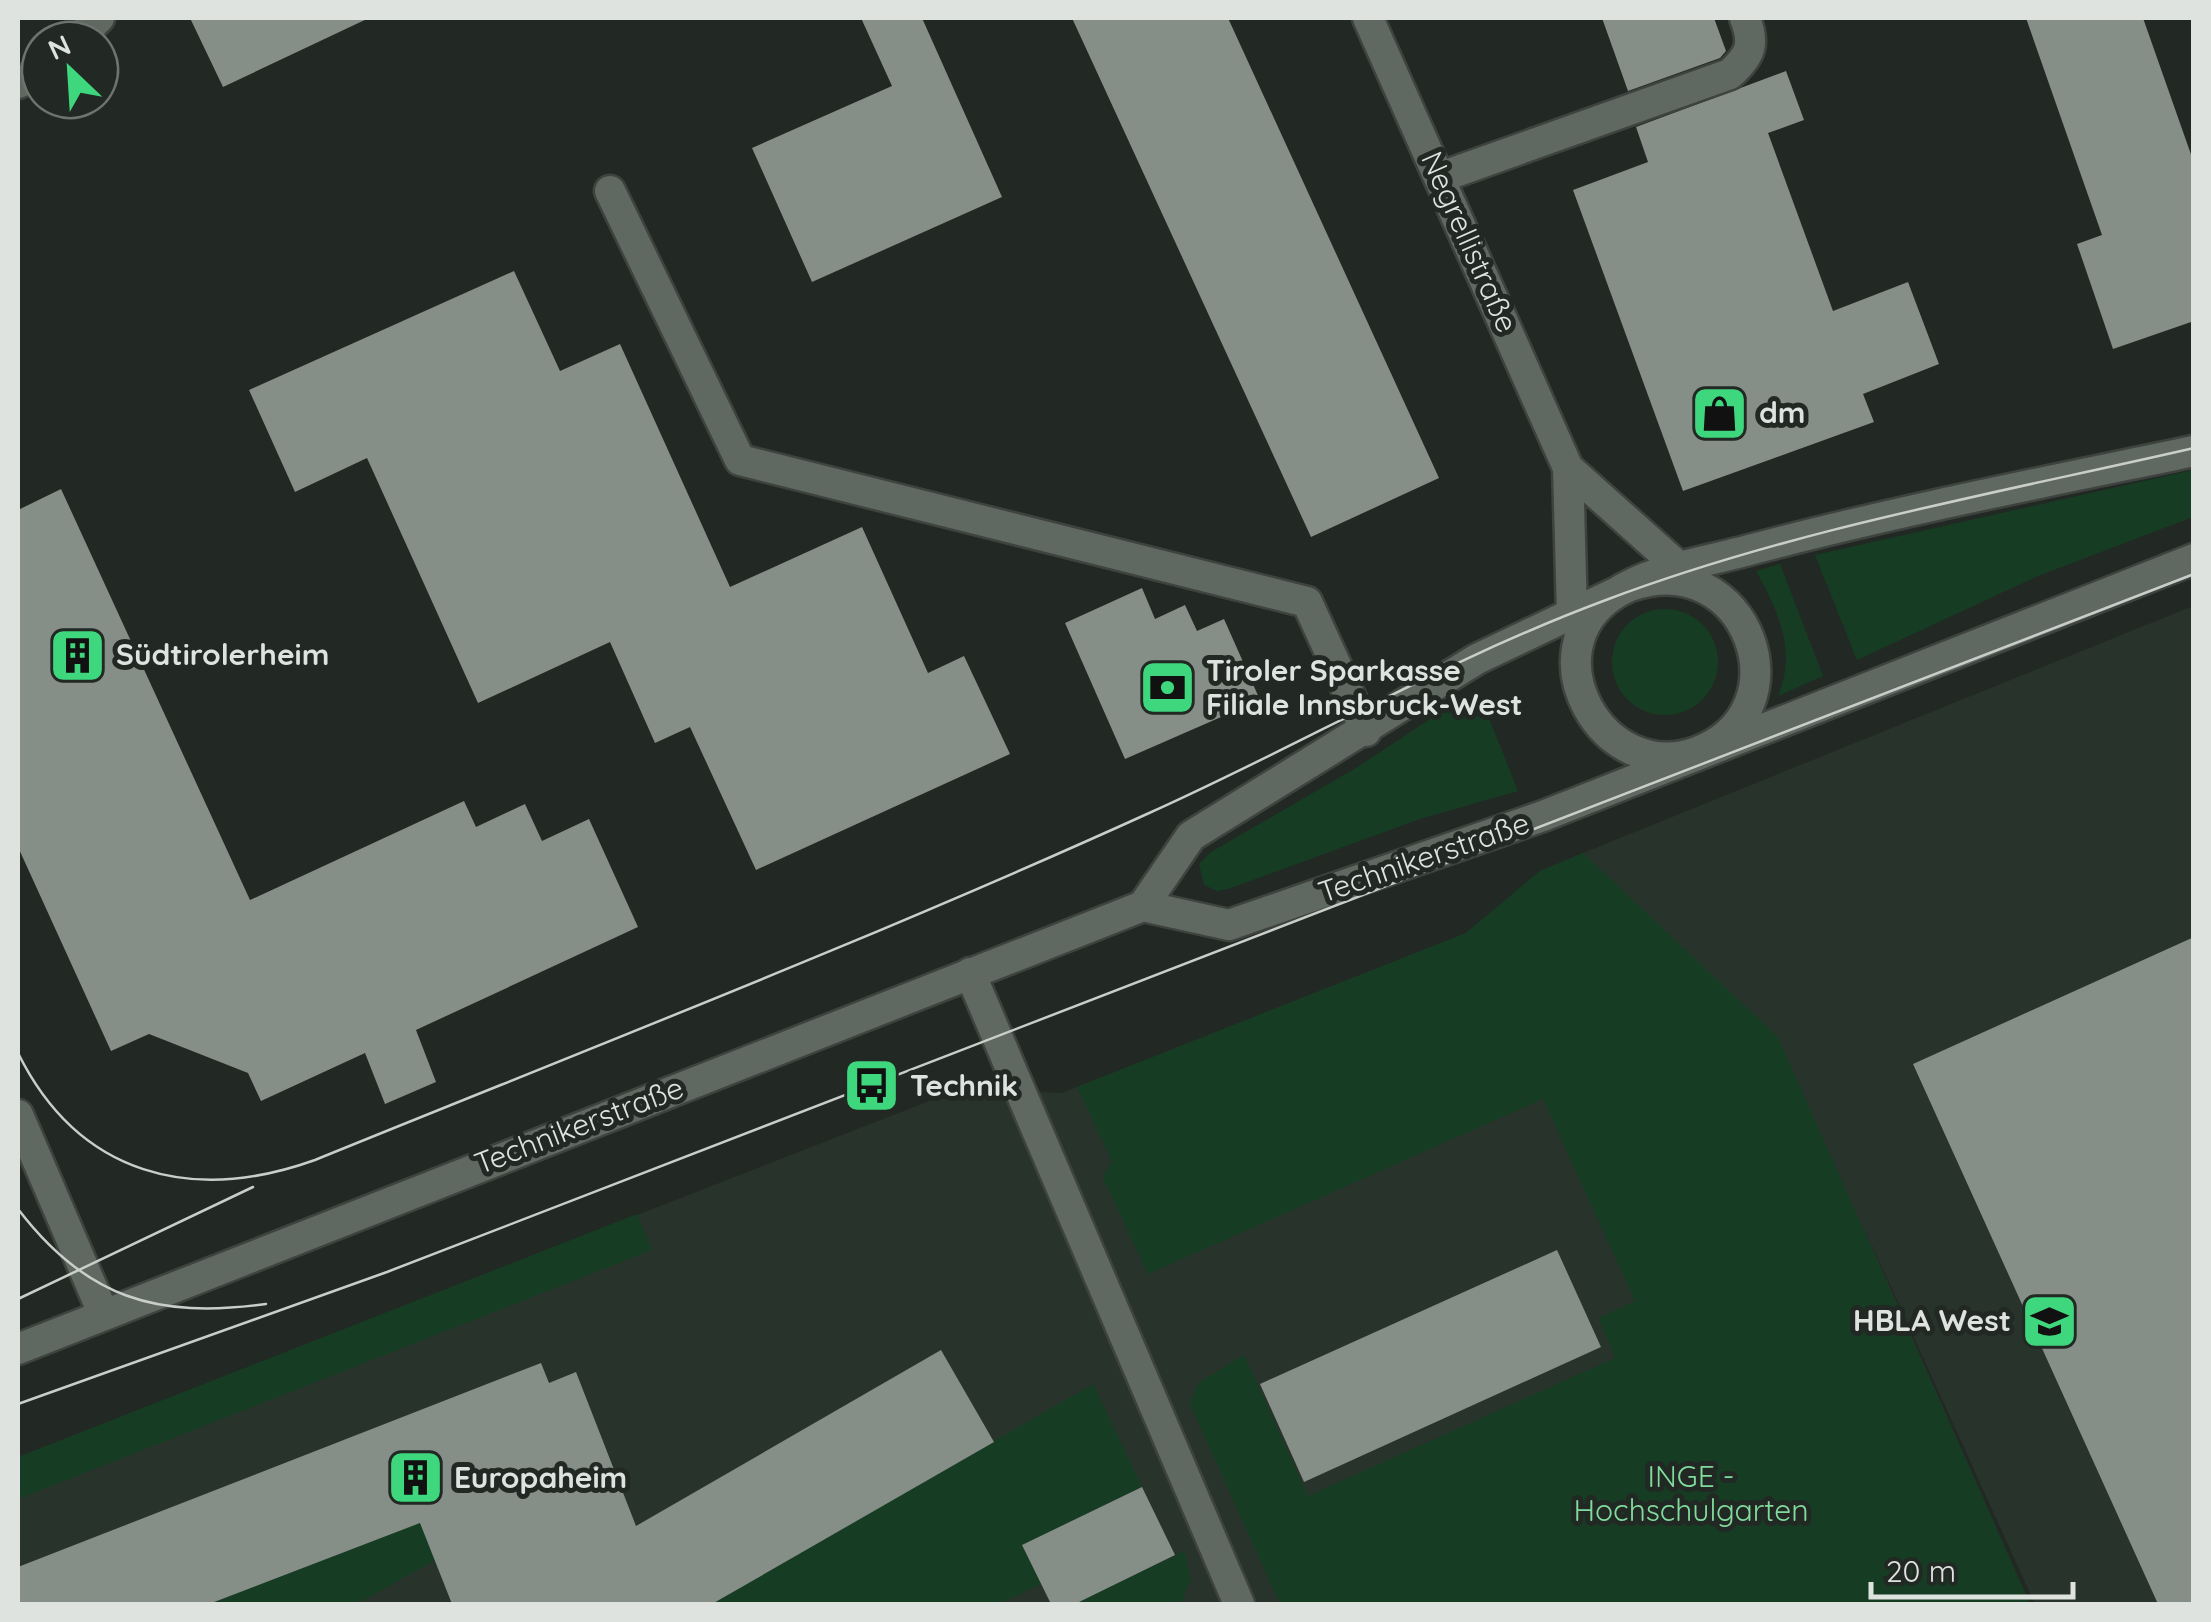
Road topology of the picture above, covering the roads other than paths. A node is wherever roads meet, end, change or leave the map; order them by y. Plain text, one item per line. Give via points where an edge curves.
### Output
1 (1368, 18) edge
2 (1745, 18) edge
3 (1441, 176) junction
4 (610, 191) dead end
5 (2194, 452) edge
6 (1568, 468) junction
7 (2194, 558) edge
8 (1687, 575) junction
9 (1630, 586) junction
10 (1572, 614) junction
11 (1576, 657) junction
12 (1366, 731) junction
13 (1698, 751) junction
14 (1143, 906) junction
15 (970, 973) junction
16 (18, 1115) edge
17 (103, 1312) junction
18 (18, 1349) edge
19 (1239, 1604) edge

1 - 3 street, Negrellistraße
2 - 3 street via 1753,38 1749,56 1730,74
3 - 6 street, Negrellistraße
4 - 12 street via 740,460 1306,602
5 - 8 street via 1792,539
6 - 8 street, Negrellistraße
6 - 10 street, Negrellistraße
7 - 13 street, Technikerstraße via 1855,696
8 - 9 street
8 - 13 street, Technikerstraße via 1740,616 1753,642 1756,671 1751,700 1736,725
9 - 10 street
9 - 11 street via 1596,612
10 - 11 street, Technikerstraße
10 - 12 street via 1477,659
11 - 13 street, Technikerstraße via 1577,685 1604,733 1654,757
12 - 14 street via 1192,836
13 - 14 street, Technikerstraße via 1543,816 1229,926
14 - 15 street, Technikerstraße
15 - 17 street, Technikerstraße
15 - 19 street
16 - 17 street
17 - 18 street, Technikerstraße

